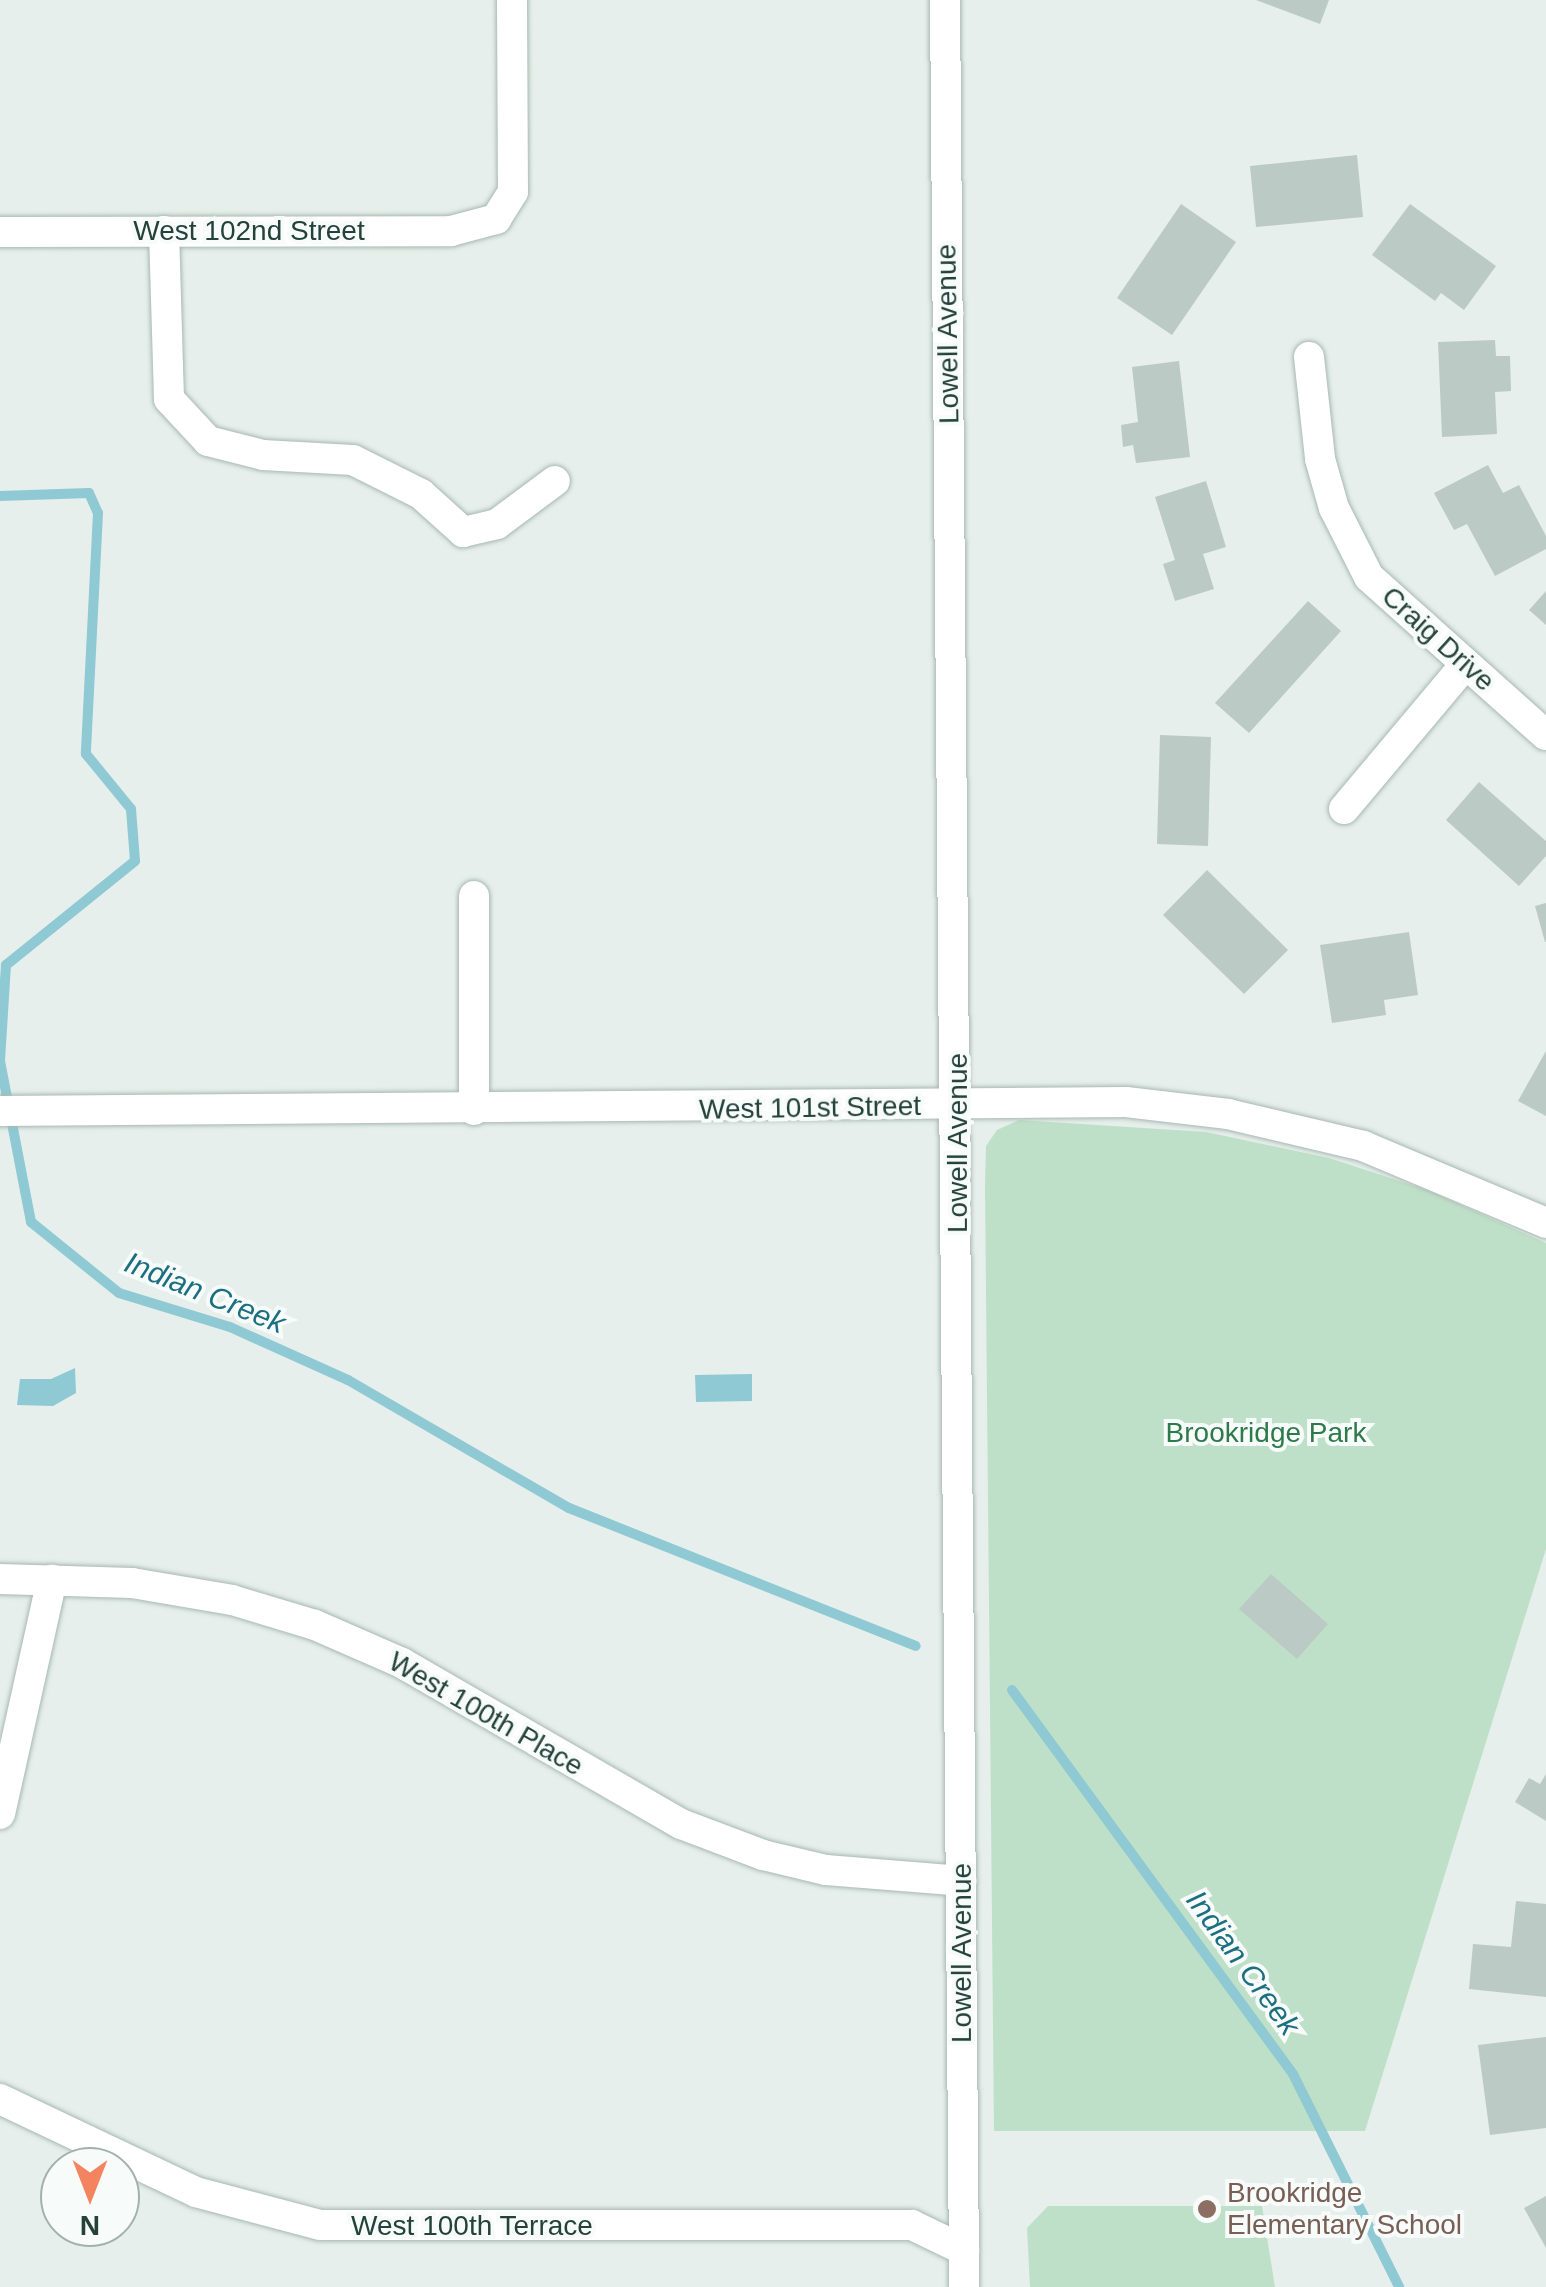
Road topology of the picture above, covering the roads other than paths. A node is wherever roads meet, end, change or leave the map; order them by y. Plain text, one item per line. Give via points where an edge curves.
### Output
1 (512, 0) edge
2 (944, 0) edge
3 (164, 231) junction
4 (0, 232) edge
5 (1309, 357) dead end
6 (555, 481) dead end
7 (1465, 665) junction
8 (1546, 735) edge
9 (1344, 809) dead end
10 (474, 896) dead end
11 (958, 1104) junction
12 (474, 1110) junction
13 (0, 1111) edge
14 (1546, 1223) edge
15 (0, 1579) edge
16 (52, 1580) junction
17 (0, 1814) edge
18 (962, 1881) junction
19 (0, 2098) edge
20 (964, 2250) junction
21 (964, 2287) edge

1 - 3 street, West 102nd Street via 513,192 496,219 450,231
2 - 11 street, Lowell Avenue
3 - 4 street, West 102nd Street
3 - 6 street via 170,399 208,441 263,455 352,460 421,494 464,532 496,524
5 - 7 street, Craig Drive via 1320,459 1351,547 1394,604
7 - 8 street, Craig Drive
7 - 9 street
10 - 12 street
11 - 12 street, West 101st Street
11 - 14 street, West 101st Street via 1126,1102 1228,1114 1362,1146
11 - 18 street, Lowell Avenue
12 - 13 street, West 101st Street
15 - 16 street, West 100th Place
16 - 17 street
16 - 18 street, West 100th Place via 232,1600 315,1625 402,1663 681,1824 763,1856 826,1870
18 - 20 street, Lowell Avenue
19 - 20 street, West 100th Terrace via 196,2192 320,2225 912,2225
20 - 21 street, Lowell Avenue

